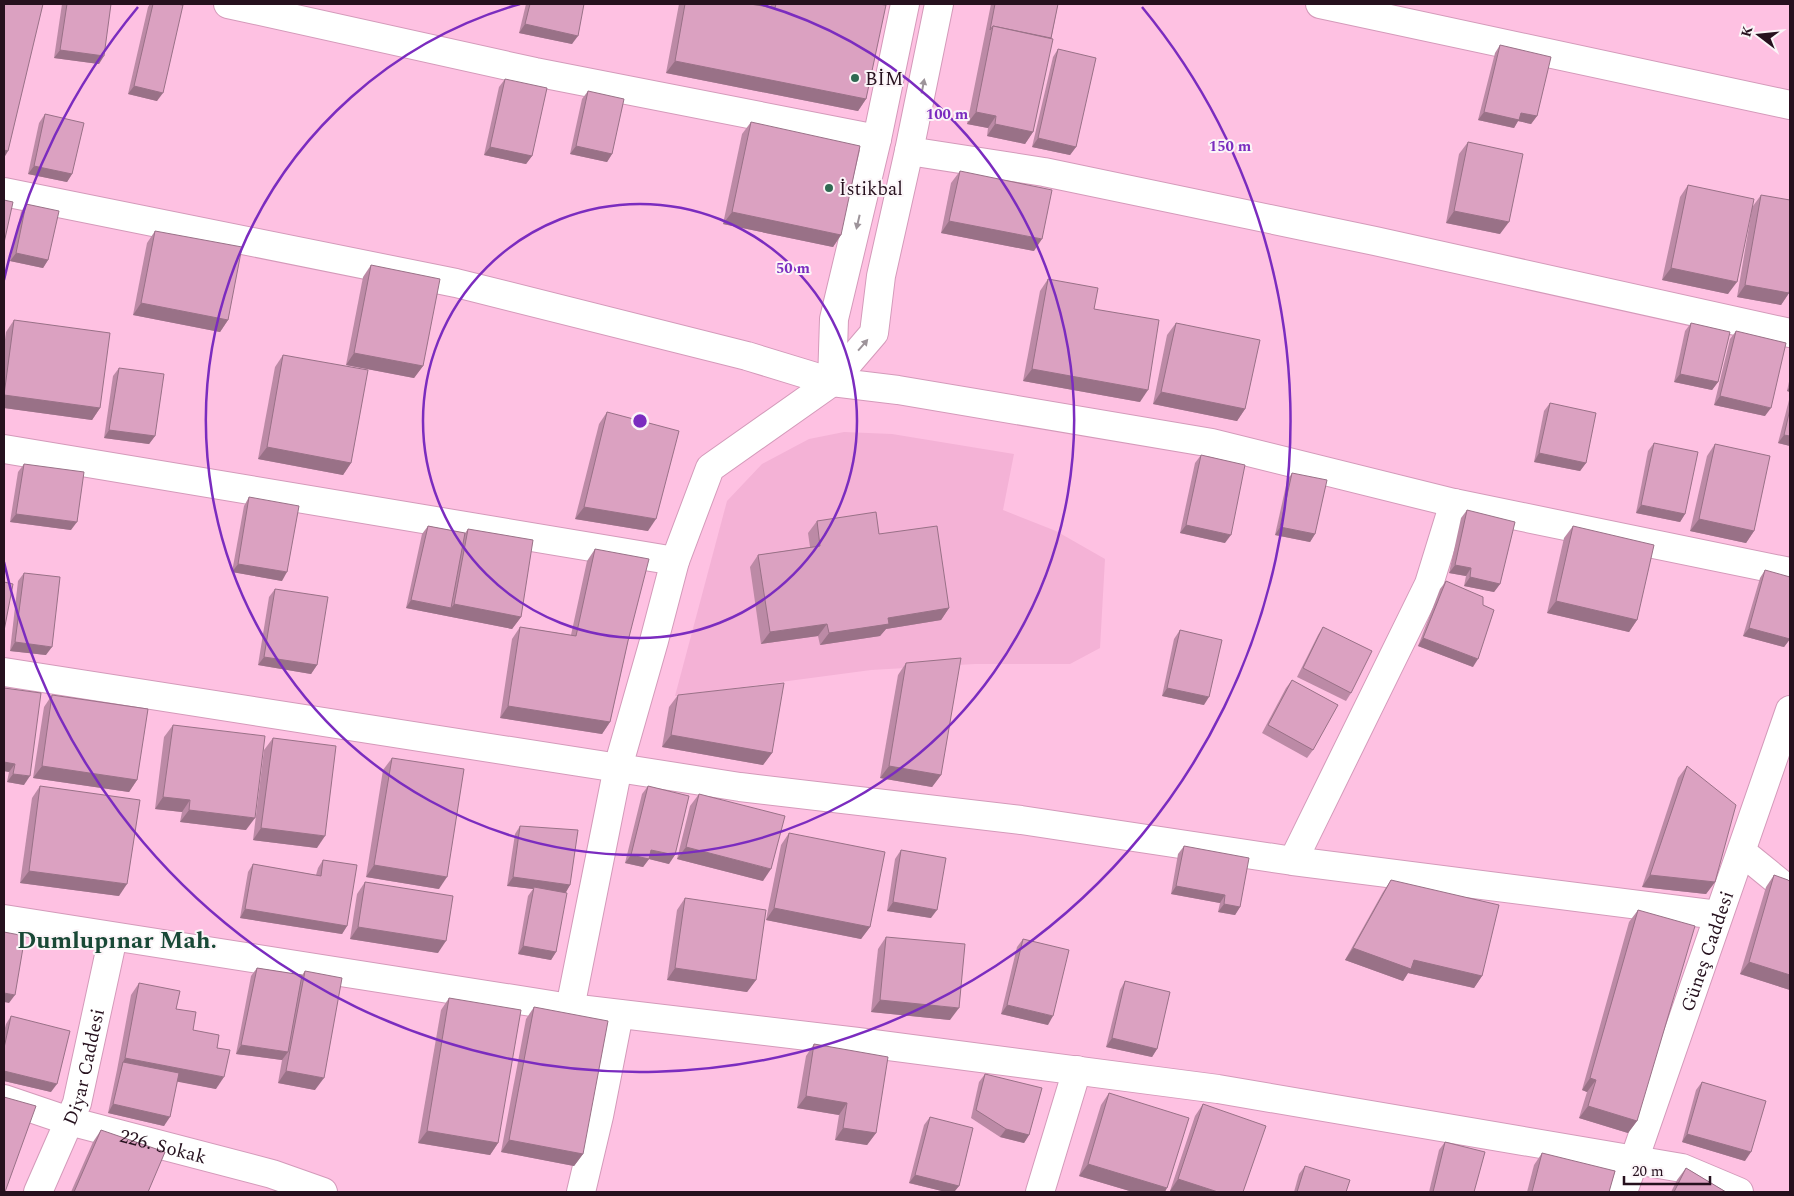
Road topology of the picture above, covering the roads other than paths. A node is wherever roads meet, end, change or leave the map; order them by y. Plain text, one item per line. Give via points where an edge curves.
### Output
1 (228, 4) edge
2 (905, 4) edge
3 (939, 4) edge
4 (1320, 4) edge
5 (1790, 105) edge
6 (877, 139) junction
7 (909, 151) junction
8 (4, 192) edge
9 (1790, 333) edge
10 (832, 382) junction
11 (4, 449) edge
12 (1454, 503) junction
13 (676, 561) junction
14 (1790, 572) edge
15 (4, 672) edge
16 (1790, 710) edge
17 (618, 767) junction
18 (1742, 852) junction
19 (1293, 861) junction
20 (1790, 892) edge
21 (1718, 915) junction
22 (4, 919) edge
23 (113, 937) junction
24 (570, 1008) junction
25 (619, 1014) junction
26 (1078, 1070) junction
27 (4, 1099) edge
28 (69, 1121) junction
29 (1634, 1159) junction
30 (1044, 1190) edge
31 (38, 1192) edge
32 (323, 1192) edge
33 (580, 1192) edge
34 (1623, 1192) edge
35 (1739, 1192) edge

1 - 6 street via 535,72
2 - 6 street
7 -> 3 street
4 - 5 street
6 -> 10 street via 834,319
7 - 9 street via 1044,172
10 -> 7 street via 874,333 881,276
8 - 10 street via 456,283 747,356
10 - 12 street via 898,390 1212,443
10 - 13 street via 710,468
11 - 13 street
12 - 14 street
12 - 19 street via 1429,584
13 - 17 street
15 - 17 street
16 - 18 street, Güneş Caddesi
17 - 19 street via 740,787 1021,820
17 - 24 street
18 - 20 street
18 - 21 street, Güneş Caddesi
19 - 21 street
21 - 29 street, Güneş Caddesi
22 - 23 street
23 - 24 street
23 - 28 street, Diyar Caddesi via 77,1103
24 - 25 street
25 - 26 street
25 - 33 street
26 - 29 street via 1218,1089
26 - 30 street
27 - 28 street, 226. Sokak
28 - 31 street, Diyar Caddesi
28 - 32 street, 226. Sokak via 272,1174
29 - 34 street, Güneş Caddesi
29 - 35 street via 1682,1168

